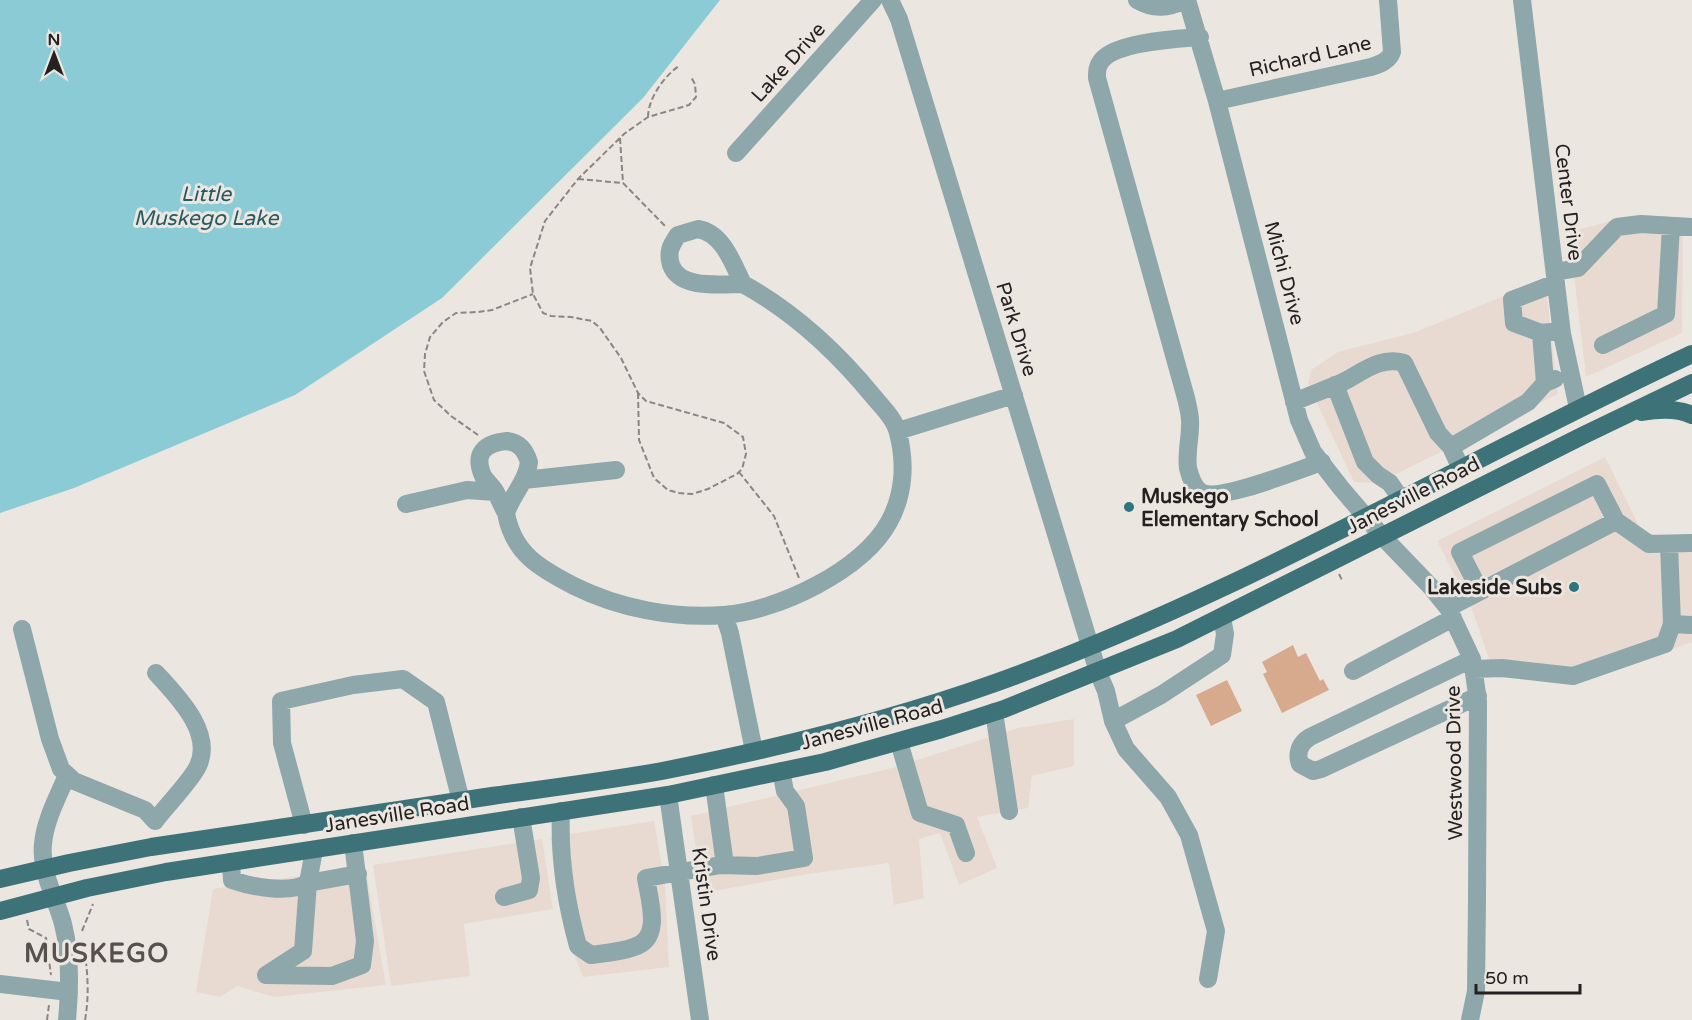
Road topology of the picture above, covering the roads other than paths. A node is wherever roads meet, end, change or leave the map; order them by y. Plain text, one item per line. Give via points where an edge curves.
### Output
1 (873, 0) edge
2 (890, 0) edge
3 (1137, 0) edge
4 (1187, 0) edge
5 (1388, 0) edge
6 (1522, 0) edge
7 (1200, 37) junction
8 (1217, 101) junction
9 (736, 153) dead end
10 (1671, 226) junction
11 (1692, 226) edge
12 (1556, 277) junction
13 (743, 284) junction
14 (1562, 330) junction
15 (1541, 333) junction
16 (1603, 345) dead end
17 (1692, 354) edge
18 (1570, 371) junction
19 (1545, 383) junction
20 (1692, 383) edge
21 (1335, 385) junction
22 (1014, 395) junction
23 (1294, 402) junction
24 (1578, 408) junction
25 (1692, 415) edge
26 (1609, 423) junction
27 (898, 431) junction
28 (1451, 447) junction
29 (1322, 462) junction
30 (1466, 466) junction
31 (616, 470) dead end
32 (524, 480) junction
33 (1482, 486) junction
34 (495, 492) junction
35 (1401, 499) junction
36 (406, 504) dead end
37 (506, 513) junction
38 (1366, 517) junction
39 (1616, 521) junction
40 (1382, 536) junction
41 (1692, 543) edge
42 (1669, 544) junction
43 (1480, 591) junction
44 (1450, 613) junction
45 (724, 615) junction
46 (1222, 617) junction
47 (1672, 624) junction
48 (1692, 625) edge
49 (22, 629) dead end
50 (1090, 646) junction
51 (1473, 664) junction
52 (1353, 671) dead end
53 (156, 672) dead end
54 (1098, 672) junction
55 (1478, 696) junction
56 (994, 712) junction
57 (1113, 721) junction
58 (898, 742) junction
59 (747, 752) junction
60 (800, 767) junction
61 (780, 771) junction
62 (67, 775) junction
63 (623, 777) junction
64 (707, 787) junction
65 (668, 795) junction
66 (461, 801) junction
67 (1009, 811) dead end
68 (561, 812) junction
69 (521, 818) junction
70 (338, 820) junction
71 (304, 825) junction
72 (466, 826) junction
73 (226, 836) junction
74 (348, 844) junction
75 (314, 850) junction
76 (966, 853) dead end
77 (231, 862) junction
78 (725, 865) junction
79 (44, 869) junction
80 (679, 871) junction
81 (358, 874) junction
82 (0, 879) edge
83 (308, 883) junction
84 (54, 897) junction
85 (504, 897) dead end
86 (0, 911) edge
87 (1208, 979) dead end
88 (0, 984) edge
89 (69, 992) junction
90 (67, 1020) edge
91 (700, 1020) edge
92 (1470, 1020) edge

1 - 9 street, Lake Drive
2 - 22 street, Park Drive
3 - 4 street, Michi Drive via 1158,7
4 - 7 street, Michi Drive
5 - 8 street, Richard Lane via 1392,52 1383,62
6 - 12 street, Center Drive
7 - 8 street, Michi Drive
7 - 29 street via 1117,50 1097,68 1186,398 1191,425 1188,467 1193,483 1201,492 1212,495 1233,493
8 - 23 street, Michi Drive
10 - 11 street
10 - 12 street via 1617,227 1578,268
10 - 16 street via 1666,314
12 - 14 street, Center Drive
12 - 15 street via 1512,300 1514,323
13 - 13 street via 725,249 711,233 698,229 683,232 671,245 673,271 683,280
13 - 27 street via 819,338 850,368
14 - 15 street
14 - 18 street, Center Drive
15 - 19 street
17 - 24 main road, Janesville Road
18 - 19 street
18 - 24 street, Center Drive
19 - 28 street via 1528,402
20 - 26 main road, Janesville Road
21 - 23 street
21 - 28 street via 1370,366 1394,360 1404,363 1438,432
21 - 35 street via 1365,462 1390,483
22 - 27 street
22 - 50 street, Park Drive
23 - 29 street, Michi Drive via 1299,420
24 - 30 main road, Janesville Road
25 - 26 main road via 1653,411
26 - 33 main road, Janesville Road
27 - 45 street via 902,483 889,522 875,542 804,591
28 - 30 street
29 - 38 street, Michi Drive
30 - 33 main road
30 - 35 main road, Janesville Road
31 - 32 street
32 - 34 street via 529,462 521,447 507,441 490,444 480,462
32 - 37 street
33 - 40 main road, Janesville Road
34 - 36 street via 467,490
34 - 37 street
35 - 38 main road, Janesville Road
37 - 45 street via 511,535 533,561 589,594 657,612
38 - 40 street, Michi Drive
38 - 50 main road, Janesville Road
39 - 42 street via 1649,544
39 - 43 street
39 - 43 street via 1597,484 1460,552
40 - 44 street, Westwood Drive
40 - 46 main road, Janesville Road
41 - 42 street
42 - 47 street
43 - 44 street
44 - 51 street, Westwood Drive
44 - 52 street
45 - 59 street
46 - 54 main road, Janesville Road
46 - 57 street via 1222,655
47 - 48 street
47 - 51 street via 1665,645 1573,676
49 - 62 street via 50,739
50 - 54 street, Park Drive
50 - 59 main road, Janesville Road via 983,687 876,720
51 - 55 street, Westwood Drive
51 - 55 street via 1310,737 1303,741 1298,759 1308,770 1322,768
53 - 62 street via 184,704 198,727 202,743 199,765 154,821 145,810
54 - 56 main road, Janesville Road
54 - 57 street, Park Drive
55 - 92 street, Westwood Drive via 1476,991
56 - 58 main road, Janesville Road
56 - 67 street
57 - 87 street, Park Drive via 1126,749 1168,797 1189,835 1216,931
58 - 60 main road, Janesville Road
58 - 76 street via 920,813 956,825
59 - 60 main road
59 - 63 main road, Janesville Road
59 - 64 main road via 753,760 744,768
59 - 65 main road via 687,774
60 - 61 main road, Janesville Road
61 - 64 main road, Janesville Road
61 - 78 street via 785,791 796,806 804,858 757,866
62 - 79 street via 49,818 43,843
63 - 65 main road via 648,781
63 - 66 main road, Janesville Road
64 - 65 main road, Janesville Road
64 - 78 street
65 - 68 main road, Janesville Road
65 - 80 street, Kristin Drive
66 - 70 main road, Janesville Road
66 - 71 street via 436,702 403,679 352,685 281,701 282,743
66 - 72 main road
68 - 69 main road, Janesville Road
68 - 80 street via 560,842 572,923 578,946 591,955 637,947 649,936 653,921 646,878
69 - 72 main road, Janesville Road
69 - 85 street via 531,878 529,890
70 - 71 main road, Janesville Road
70 - 74 main road
71 - 73 main road, Janesville Road
72 - 74 main road, Janesville Road
73 - 77 main road
73 - 79 main road, Janesville Road
74 - 75 main road, Janesville Road
74 - 81 street
75 - 77 main road, Janesville Road
75 - 83 street
77 - 83 street via 232,880 246,885 297,889
77 - 84 main road, Janesville Road
78 - 80 street
79 - 82 main road, Janesville Road
79 - 84 street
80 - 91 street, Kristin Drive
81 - 83 street
81 - 83 street via 365,941 362,965 332,976 266,975 303,951
84 - 86 main road, Janesville Road
84 - 89 street via 66,942
88 - 89 street
89 - 90 street

